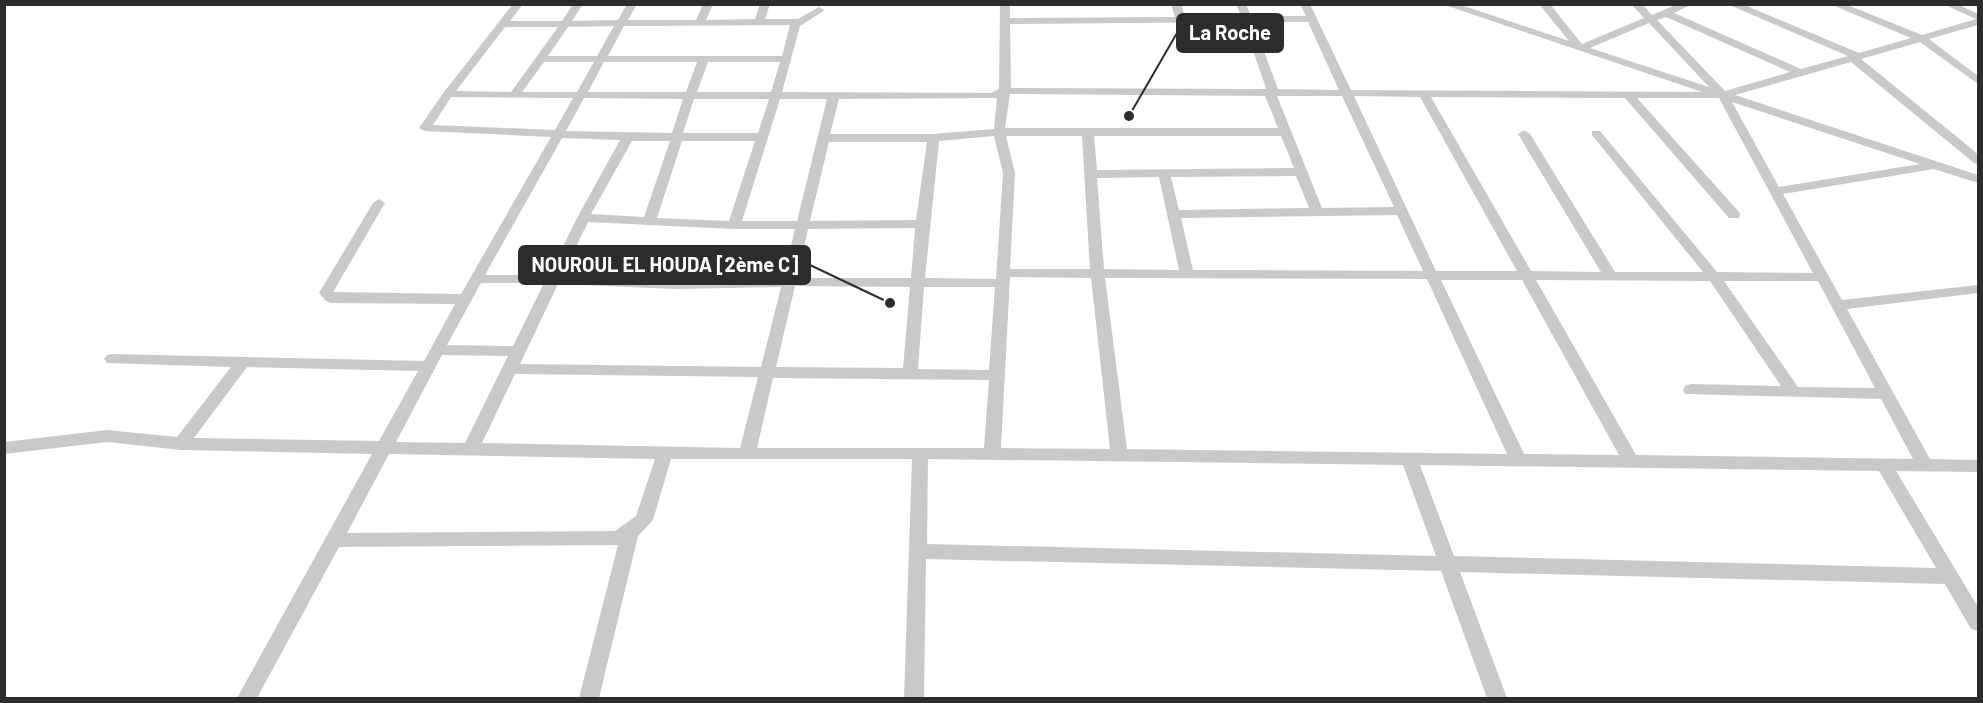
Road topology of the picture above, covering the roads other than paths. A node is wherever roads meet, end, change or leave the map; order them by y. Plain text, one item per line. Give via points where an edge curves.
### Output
1 (518, 4) edge
2 (578, 4) edge
3 (632, 4) edge
4 (708, 4) edge
5 (765, 4) edge
6 (1005, 4) edge
7 (1176, 4) edge
8 (1241, 4) edge
9 (1305, 4) edge
10 (1447, 4) edge
11 (1544, 4) edge
12 (1636, 4) edge
13 (1688, 4) edge
14 (1732, 4) edge
15 (1835, 4) edge
16 (1948, 4) edge
17 (820, 7) edge
18 (1666, 13) junction
19 (1312, 19) junction
20 (1181, 20) junction
21 (1247, 20) junction
22 (1650, 20) junction
23 (1978, 20) edge
24 (759, 21) junction
25 (1005, 21) junction
26 (621, 22) junction
27 (700, 22) junction
28 (798, 22) junction
29 (824, 22) dead end
30 (567, 23) junction
31 (504, 24) junction
32 (1921, 38) junction
33 (1580, 48) junction
34 (1856, 57) junction
35 (541, 59) junction
36 (600, 59) junction
37 (787, 59) junction
38 (704, 60) junction
39 (1801, 73) junction
40 (1978, 81) edge
41 (1005, 90) junction
42 (1271, 91) junction
43 (1346, 91) junction
44 (1423, 92) junction
45 (448, 94) junction
46 (581, 94) junction
47 (1628, 94) junction
48 (514, 95) junction
49 (689, 95) junction
50 (778, 95) junction
51 (834, 95) junction
52 (1723, 95) junction
53 (999, 132) junction
54 (1088, 132) junction
55 (1285, 132) junction
56 (1596, 133) dead end
57 (557, 134) junction
58 (1524, 134) dead end
59 (628, 136) junction
60 (761, 137) junction
61 (677, 138) junction
62 (825, 138) junction
63 (933, 138) junction
64 (1978, 160) edge
65 (1936, 165) junction
66 (1164, 172) junction
67 (1301, 172) junction
68 (1092, 174) junction
69 (1978, 178) edge
70 (1776, 191) junction
71 (379, 203) dead end
72 (1401, 211) junction
73 (1317, 212) junction
74 (1174, 214) junction
75 (1734, 215) dead end
76 (583, 218) junction
77 (649, 221) junction
78 (803, 224) junction
79 (922, 224) junction
80 (734, 225) junction
81 (1097, 273) junction
82 (1188, 273) junction
83 (1431, 275) junction
84 (1526, 276) junction
85 (1611, 276) junction
86 (1714, 277) junction
87 (1002, 278) junction
88 (1823, 278) junction
89 (476, 279) junction
90 (554, 279) junction
91 (789, 282) junction
92 (919, 282) junction
93 (1978, 289) edge
94 (465, 299) junction
95 (1838, 305) junction
96 (437, 350) junction
97 (518, 351) junction
98 (112, 358) dead end
99 (243, 362) junction
100 (428, 366) junction
101 (509, 369) junction
102 (768, 372) junction
103 (910, 373) junction
104 (998, 375) junction
105 (1691, 390) dead end
106 (1793, 392) junction
107 (1887, 394) junction
108 (181, 444) junction
109 (384, 446) junction
110 (4, 447) edge
111 (471, 448) junction
112 (664, 452) junction
113 (920, 453) junction
114 (747, 454) junction
115 (992, 454) junction
116 (1119, 455) junction
117 (1408, 459) junction
118 (1518, 460) junction
119 (1631, 461) junction
120 (1884, 465) junction
121 (1925, 465) junction
122 (1975, 468) edge
123 (630, 532) junction
124 (333, 540) junction
125 (917, 550) junction
126 (1447, 564) junction
127 (1950, 576) junction
128 (1978, 623) edge
129 (247, 699) edge
130 (589, 699) edge
131 (914, 699) edge
132 (1497, 699) edge

1 - 31 street
2 - 30 street
3 - 26 street
4 - 27 street
5 - 24 street
6 - 25 street
7 - 20 street
8 - 21 street
9 - 19 street
10 - 33 street
11 - 33 street
12 - 22 street
13 - 18 street
14 - 34 street
15 - 32 street
16 - 23 street
17 - 28 street
17 - 29 street
18 - 22 street
18 - 39 street
19 - 21 street
19 - 43 street
20 - 21 street
20 - 25 street
21 - 42 street
22 - 33 street
22 - 52 street
23 - 32 street
24 - 27 street
24 - 28 street
25 - 41 street
26 - 27 street
26 - 30 street
26 - 36 street
28 - 37 street
30 - 31 street
30 - 35 street
31 - 45 street
32 - 34 street
32 - 40 street
33 - 52 street
34 - 39 street
34 - 64 street
35 - 36 street
35 - 48 street
36 - 38 street
36 - 46 street
37 - 38 street
37 - 50 street
38 - 49 street
39 - 52 street
41 - 42 street
41 - 51 street via 993,96
41 - 53 street
42 - 43 street
42 - 55 street
43 - 44 street
43 - 72 street
44 - 47 street
44 - 84 street
45 - 48 street
45 - 57 street via 425,128
46 - 48 street
46 - 49 street
46 - 57 street
47 - 52 street
47 - 75 street
49 - 50 street
49 - 61 street
50 - 51 street
50 - 60 street
51 - 62 street
52 - 65 street
52 - 70 street
53 - 54 street
53 - 63 street
53 - 87 street via 1009,173
54 - 55 street
54 - 68 street
55 - 67 street
56 - 86 street
57 - 59 street
57 - 89 street
58 - 85 street
59 - 61 street
59 - 76 street
60 - 61 street
60 - 80 street
61 - 77 street
62 - 63 street
62 - 78 street
63 - 79 street
65 - 69 street
65 - 70 street
66 - 67 street
66 - 68 street
66 - 74 street
67 - 73 street
68 - 81 street
70 - 88 street
71 - 94 street via 326,293 331,298
72 - 73 street
72 - 83 street
73 - 74 street
74 - 82 street
76 - 77 street
76 - 90 street
77 - 80 street
78 - 79 street
78 - 80 street
78 - 91 street
79 - 92 street
81 - 82 street
81 - 87 street
81 - 116 street
82 - 83 street
83 - 84 street
83 - 118 street
84 - 85 street
84 - 119 street
85 - 86 street
86 - 88 street
86 - 106 street
87 - 92 street
87 - 104 street
88 - 95 street
89 - 90 street
89 - 94 street
90 - 91 street via 676,285
90 - 97 street
91 - 92 street
91 - 102 street
92 - 103 street
93 - 95 street
94 - 96 street
95 - 107 street
96 - 97 street
96 - 100 street
97 - 101 street
98 - 99 street
99 - 100 street
99 - 108 street
100 - 109 street
101 - 102 street
101 - 111 street
102 - 103 street
102 - 114 street
103 - 104 street
104 - 115 street
105 - 106 street
106 - 107 street
107 - 121 street
108 - 109 street
108 - 110 street via 107,436
109 - 111 street
109 - 124 street
111 - 112 street
112 - 114 street
112 - 123 street via 644,520
113 - 114 street
113 - 115 street
113 - 125 street
115 - 116 street
116 - 117 street
117 - 118 street
117 - 126 street
118 - 119 street
119 - 120 street
120 - 121 street
120 - 127 street
121 - 122 street
123 - 124 street via 616,538
123 - 130 street
124 - 129 street
125 - 126 street
125 - 131 street
126 - 127 street
126 - 132 street
127 - 128 street

